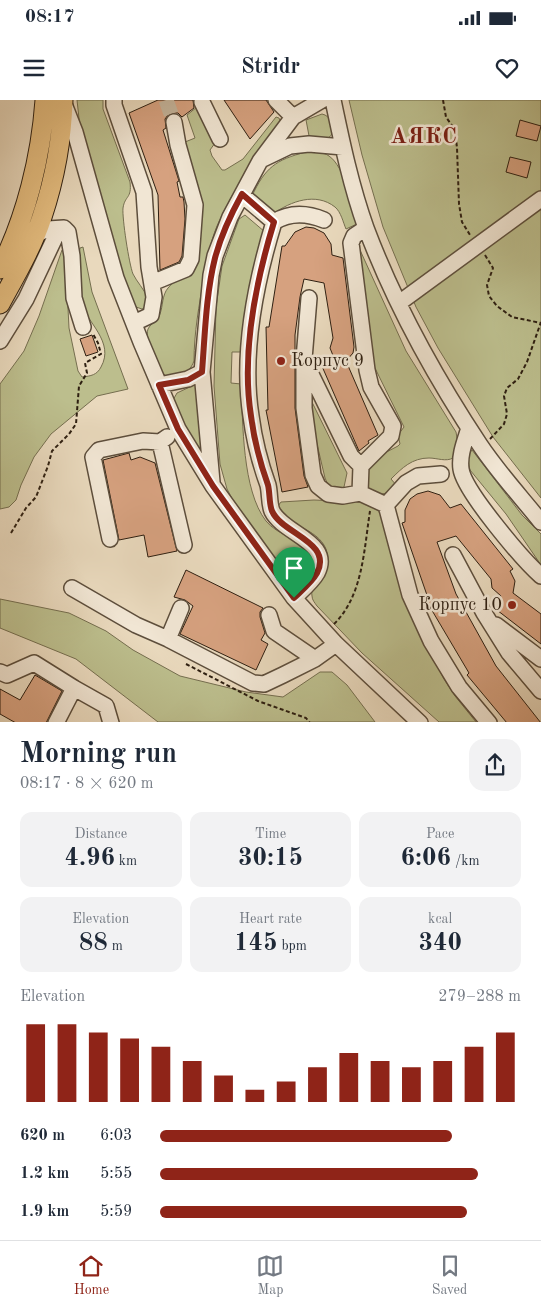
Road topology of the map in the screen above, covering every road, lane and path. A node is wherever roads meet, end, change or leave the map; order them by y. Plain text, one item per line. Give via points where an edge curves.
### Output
1 (114, 100) edge
2 (276, 100) edge
3 (322, 100) edge
4 (332, 100) edge
5 (443, 100) edge
6 (57, 101) edge
7 (202, 102) dead end
8 (293, 117) junction
9 (174, 122) tunnel mouth
10 (220, 139) dead end
11 (343, 147) junction
12 (260, 161) junction
13 (242, 194) junction
14 (541, 199) edge
15 (324, 220) dead end
16 (274, 222) junction
17 (366, 228) junction
18 (59, 229) junction
19 (35, 235) junction
20 (478, 246) junction
21 (0, 269) edge
22 (152, 283) junction
23 (308, 298) dead end
24 (0, 304) edge
25 (399, 304) junction
26 (541, 322) edge
27 (134, 323) junction
28 (83, 327) joint
29 (0, 341) edge
30 (304, 359) junction
31 (202, 372) junction
32 (159, 385) junction
33 (469, 428) junction
34 (178, 429) junction
35 (160, 442) junction
36 (481, 446) junction
37 (361, 466) junction
38 (440, 474) dead end
39 (213, 486) junction
40 (373, 499) junction
41 (541, 522) edge
42 (11, 533) dead end
43 (110, 539) dead end
44 (184, 546) dead end
45 (453, 555) dead end
46 (541, 576) edge
47 (72, 588) dead end
48 (294, 598) junction
49 (181, 608) dead end
50 (269, 615) dead end
51 (487, 619) junction
52 (325, 632) junction
53 (168, 639) junction
54 (336, 644) junction
55 (315, 659) junction
56 (541, 659) edge
57 (0, 672) edge
58 (74, 688) junction
59 (540, 688) edge
60 (56, 722) edge
61 (111, 722) edge
62 (420, 722) edge
63 (489, 722) edge

1 - 22 street via 144,192
2 - 8 street
3 - 8 street
4 - 11 street
5 - 20 path via 458,148 462,222
6 - 19 main road via 59,147
6 - 21 main road via 21,218
6 - 27 street via 75,132 116,278
7 - 10 street
8 - 12 street
9 - 22 street via 195,205 191,259 186,269
11 - 12 street via 290,146
11 - 17 street
12 - 13 street
13 - 16 street
13 - 31 street via 215,256
14 - 20 street
15 - 16 street via 310,214 293,214
16 - 48 street via 262,260 253,320 248,364 250,415 272,511 318,552 317,573
17 - 25 street
17 - 37 street via 354,236 351,243 367,370 371,387 393,426 391,436
18 - 19 street via 48,229
18 - 28 street via 64,228 68,232 74,298
18 - 29 street via 26,299
19 - 24 main road
20 - 25 street
20 - 26 path via 493,268 487,285 497,306 512,317
22 - 27 street via 151,315
23 - 30 street
25 - 33 street via 420,348
26 - 36 path via 518,379 507,388 504,396 507,414 504,424
27 - 32 street
28 - 42 path via 93,333 100,354 85,363 76,424 52,451 36,497
30 - 37 street via 351,456
30 - 40 street via 304,408 318,486 334,496
31 - 32 street via 188,380
31 - 39 street
32 - 34 street
33 - 36 street
33 - 46 street via 462,449 461,468 468,486 497,526
34 - 35 street
34 - 39 street
35 - 43 street via 143,441 99,450 93,457
35 - 44 street
36 - 41 street
37 - 40 street
38 - 40 street via 418,476
39 - 48 street
40 - 52 path via 354,594 344,614
40 - 63 street via 431,641 459,687
45 - 51 street
47 - 53 street via 136,625
48 - 52 street
49 - 53 street
50 - 55 street via 274,631
51 - 56 street
51 - 59 street via 509,653
52 - 54 street
53 - 55 street via 253,683 264,684
54 - 55 street
54 - 62 street
57 - 58 street via 7,676 34,663
58 - 60 street
58 - 61 street via 106,706

